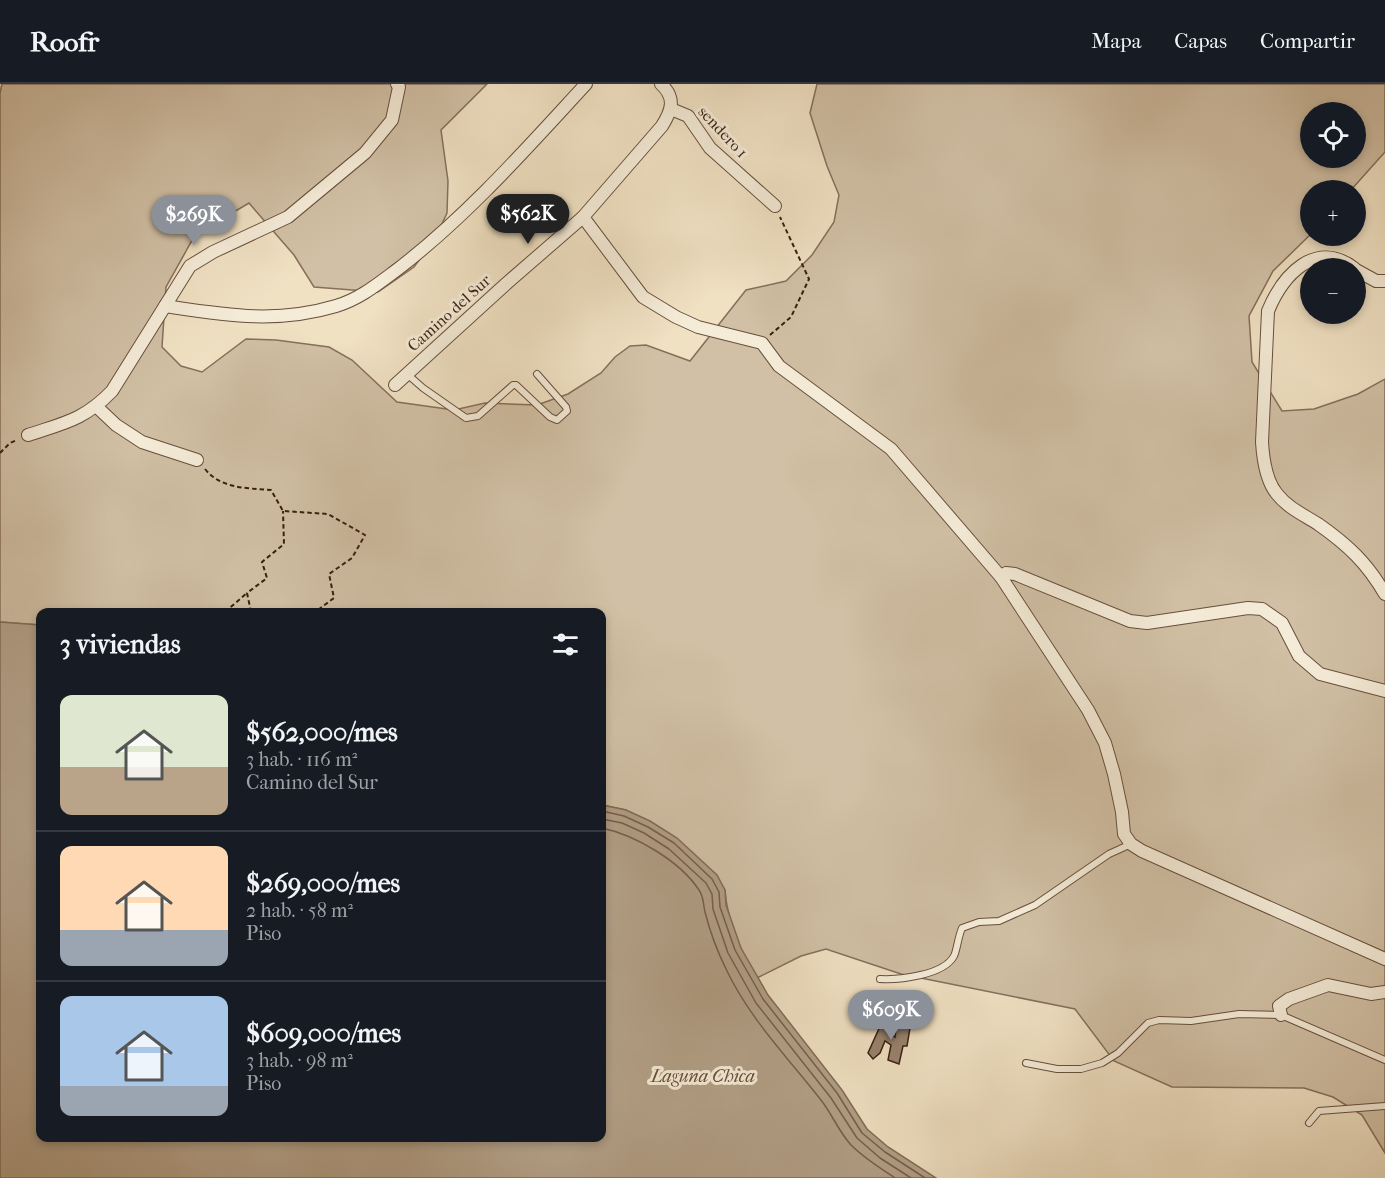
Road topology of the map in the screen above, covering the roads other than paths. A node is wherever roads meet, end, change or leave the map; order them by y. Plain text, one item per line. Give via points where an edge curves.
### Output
1 (397, 84) edge
2 (586, 84) edge
3 (661, 84) edge
4 (671, 108) junction
5 (775, 206) road end
6 (583, 218) junction
7 (1316, 258) edge
8 (1334, 258) edge
9 (1300, 267) edge
10 (1366, 275) edge
11 (1385, 281) edge
12 (165, 306) junction
13 (407, 373) junction
14 (537, 374) dead end
15 (394, 385) dead end
16 (97, 407) junction
17 (28, 435) road end
18 (197, 460) road end
19 (1001, 577) junction
20 (1385, 594) edge
21 (1385, 691) edge
22 (1131, 844) junction
23 (1385, 958) edge
24 (880, 979) dead end
25 (1385, 992) edge
26 (1281, 1015) junction
27 (1385, 1060) edge
28 (1026, 1063) dead end
29 (1385, 1106) edge
30 (1309, 1123) dead end

1 - 12 street via 392,120 365,153 288,218 190,266
2 - 12 street via 494,184 430,244 366,292 338,306 263,318
3 - 4 street via 672,98
4 - 5 street, sendero 1 via 688,116 710,148
4 - 6 street, Camino del Sur via 662,126
6 - 13 street, Camino del Sur
6 - 19 street via 643,297 698,327 762,343 779,366 891,449
7 - 8 street
9 - 20 street via 1275,294 1268,311 1263,459 1275,493 1351,549
10 - 11 street
12 - 16 street via 112,391
13 - 14 lane via 466,418 478,416 516,385 557,420 567,411 566,406
13 - 15 street, Camino del Sur
16 - 17 street via 81,417
16 - 18 street via 142,442
19 - 21 street via 1015,574 1130,621 1147,623 1262,609 1282,623 1299,656 1320,674
19 - 22 street via 1088,710 1105,743 1124,834
22 - 23 street
22 - 24 lane via 1108,854 1035,905 999,921 962,928 955,955 945,966 896,980
25 - 26 street via 1371,994 1328,985 1289,999 1279,1006
26 - 27 lane
26 - 28 lane via 1159,1020 1148,1023 1118,1053 1082,1070
29 - 30 lane via 1319,1111

